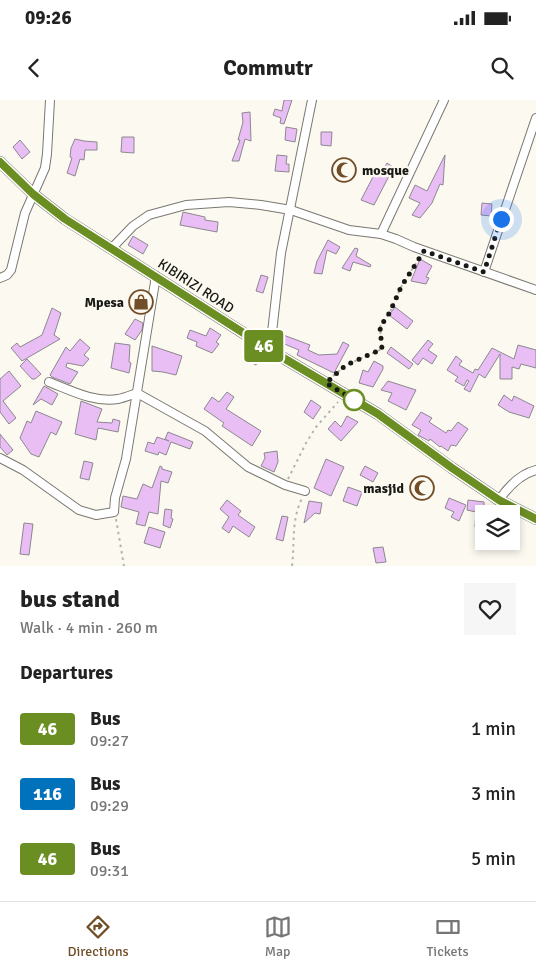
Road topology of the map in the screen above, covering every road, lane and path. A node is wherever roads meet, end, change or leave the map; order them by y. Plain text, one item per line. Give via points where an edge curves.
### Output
1 (50, 100) edge
2 (312, 100) edge
3 (444, 100) edge
4 (536, 118) edge
5 (0, 162) edge
6 (33, 194) junction
7 (291, 210) junction
8 (381, 234) junction
9 (111, 249) junction
10 (424, 251) junction
11 (484, 272) junction
12 (156, 276) junction
13 (0, 278) edge
14 (536, 290) edge
15 (270, 350) junction
16 (49, 382) dead end
17 (326, 383) junction
18 (137, 393) junction
19 (344, 394) junction
20 (0, 458) edge
21 (536, 470) edge
22 (285, 485) junction
23 (305, 491) joint
24 (499, 500) junction
25 (114, 512) junction
26 (536, 519) edge
27 (124, 566) edge
28 (292, 566) edge

1 - 6 street via 45,168
2 - 7 street
3 - 8 street
4 - 11 street
5 - 6 street, KIBIRIZI ROAD
6 - 9 street, KIBIRIZI ROAD
6 - 13 street via 11,270
7 - 8 street via 349,230
7 - 9 street via 229,202 186,205 149,215
7 - 15 street via 282,253
8 - 10 street
9 - 12 street, KIBIRIZI ROAD
10 - 11 street
10 - 17 path via 380,327 382,349 346,365
11 - 14 street
12 - 15 street, KIBIRIZI ROAD
12 - 18 street
15 - 17 street, KIBIRIZI ROAD
16 - 18 street via 100,398 116,399
17 - 19 street, KIBIRIZI ROAD
18 - 22 street via 205,431 248,467
18 - 25 street
19 - 22 path via 316,427
19 - 24 street, KIBIRIZI ROAD via 378,414
20 - 25 street via 23,470 79,510 96,515
21 - 24 street via 523,475
22 - 23 street
23 - 28 path via 293,526
24 - 26 street, KIBIRIZI ROAD
25 - 27 path

